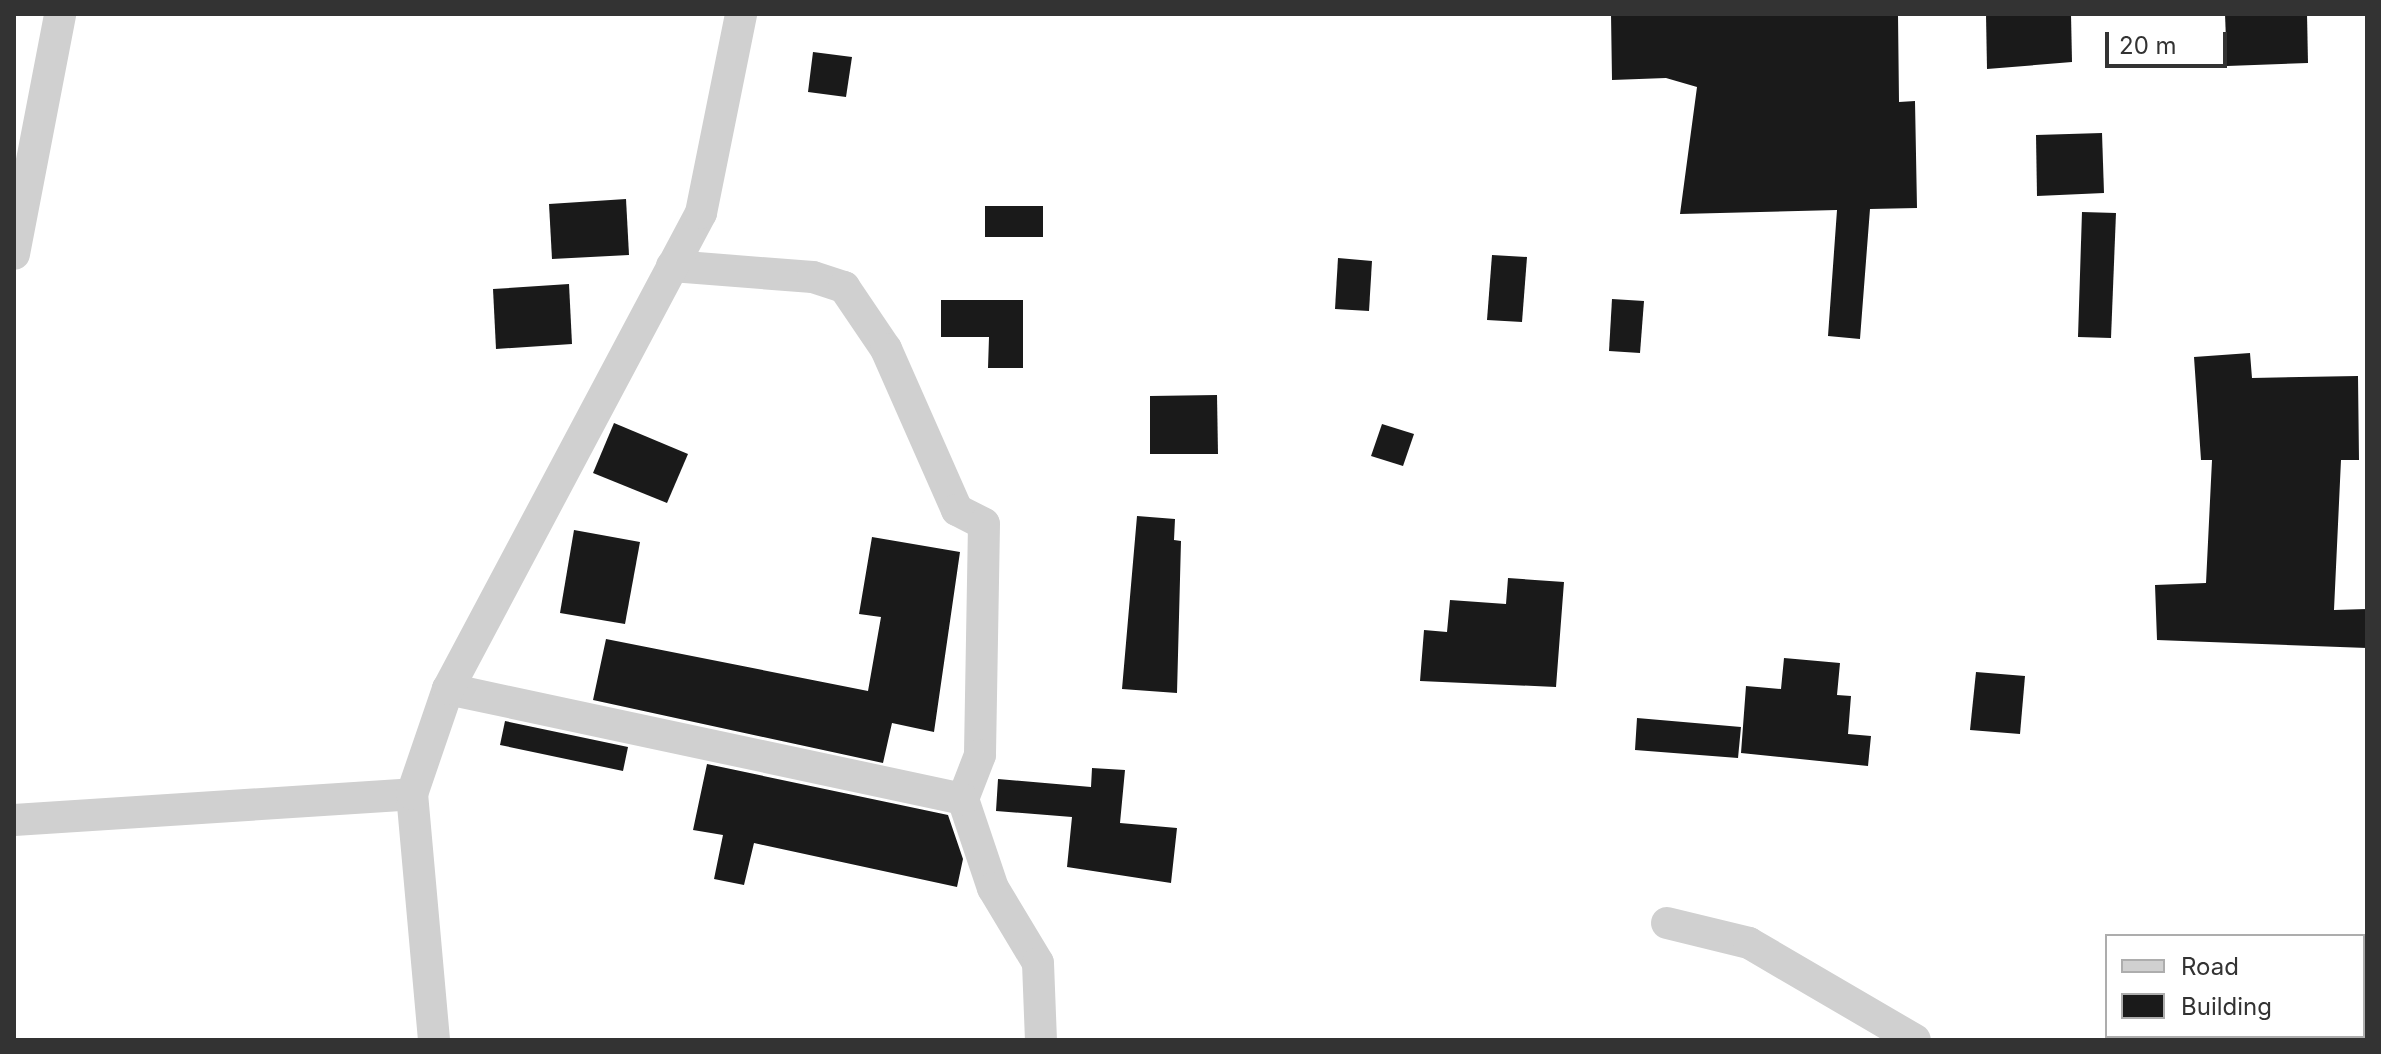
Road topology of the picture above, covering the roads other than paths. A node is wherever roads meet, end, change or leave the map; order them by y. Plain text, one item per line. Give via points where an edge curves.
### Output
1 (60, 14) edge
2 (741, 14) edge
3 (14, 254) edge
4 (672, 266) junction
5 (448, 689) junction
6 (412, 794) junction
7 (963, 799) junction
8 (14, 820) edge
9 (1667, 923) dead end
10 (434, 1040) edge
11 (1041, 1040) edge
12 (1915, 1040) edge

1 - 3 street
2 - 4 street via 701,213
4 - 5 street
4 - 7 street via 813,277 844,287 886,349 957,510 984,524 980,755
5 - 6 street
5 - 7 street
6 - 8 street
6 - 10 street
7 - 11 street via 993,888 1038,963
9 - 12 street via 1749,943

